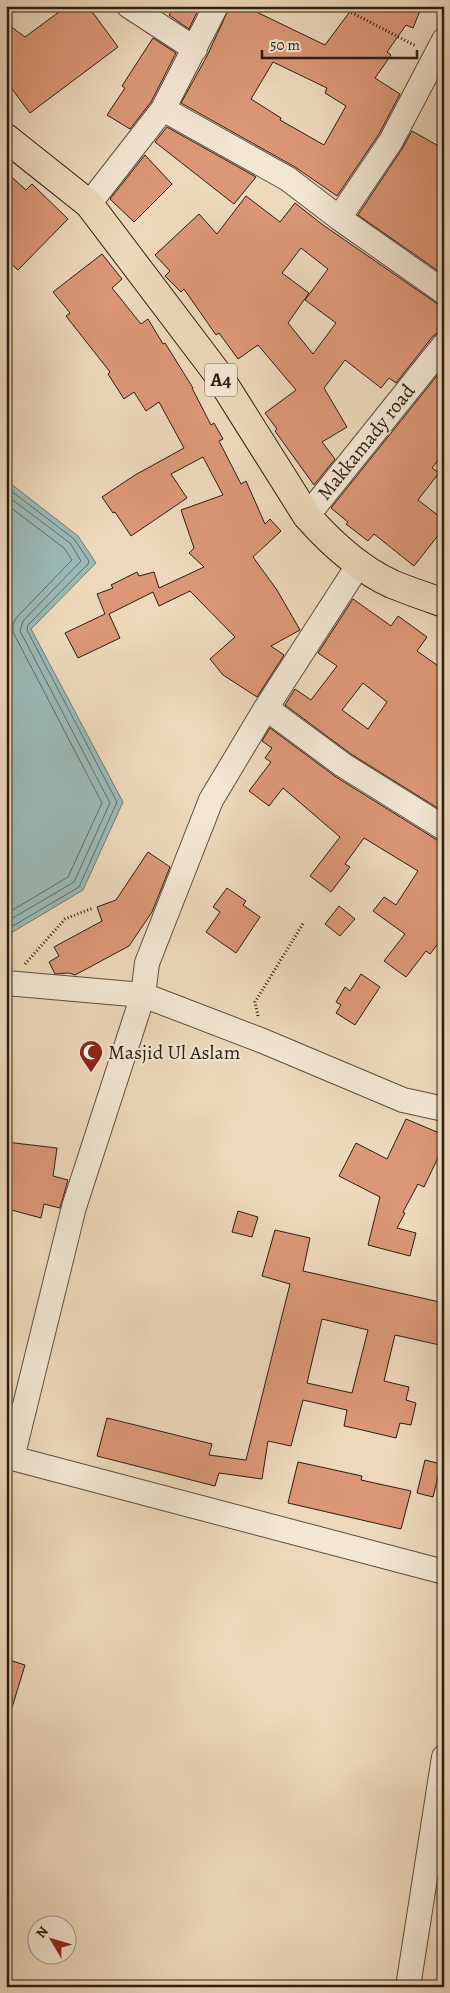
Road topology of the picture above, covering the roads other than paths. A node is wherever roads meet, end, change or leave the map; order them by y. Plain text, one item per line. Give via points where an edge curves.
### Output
1 (129, 6) edge
2 (216, 6) edge
3 (195, 48) junction
4 (440, 48) edge
5 (163, 109) junction
6 (6, 138) edge
7 (89, 204) junction
8 (339, 218) junction
9 (444, 292) edge
10 (444, 345) edge
11 (307, 516) junction
12 (359, 564) junction
13 (444, 603) edge
14 (266, 708) junction
15 (444, 828) edge
16 (8, 983) edge
17 (144, 994) junction
18 (444, 1109) edge
19 (444, 1572) edge
20 (444, 1757) edge
21 (408, 1987) edge

1 - 3 street
2 - 3 street
3 - 5 street
4 - 8 street via 391,141
5 - 7 street
5 - 8 street via 288,179
6 - 7 highway, A4
7 - 11 highway, A4 via 217,373
8 - 9 street
10 - 11 street, Makkamady road
11 - 12 highway, A4
12 - 13 highway, A4 via 391,583
12 - 14 street
14 - 15 street via 343,765
14 - 17 street via 212,800 147,963
16 - 17 street
17 - 18 street via 403,1100
17 - 19 street via 74,1207 12,1458
20 - 21 street

